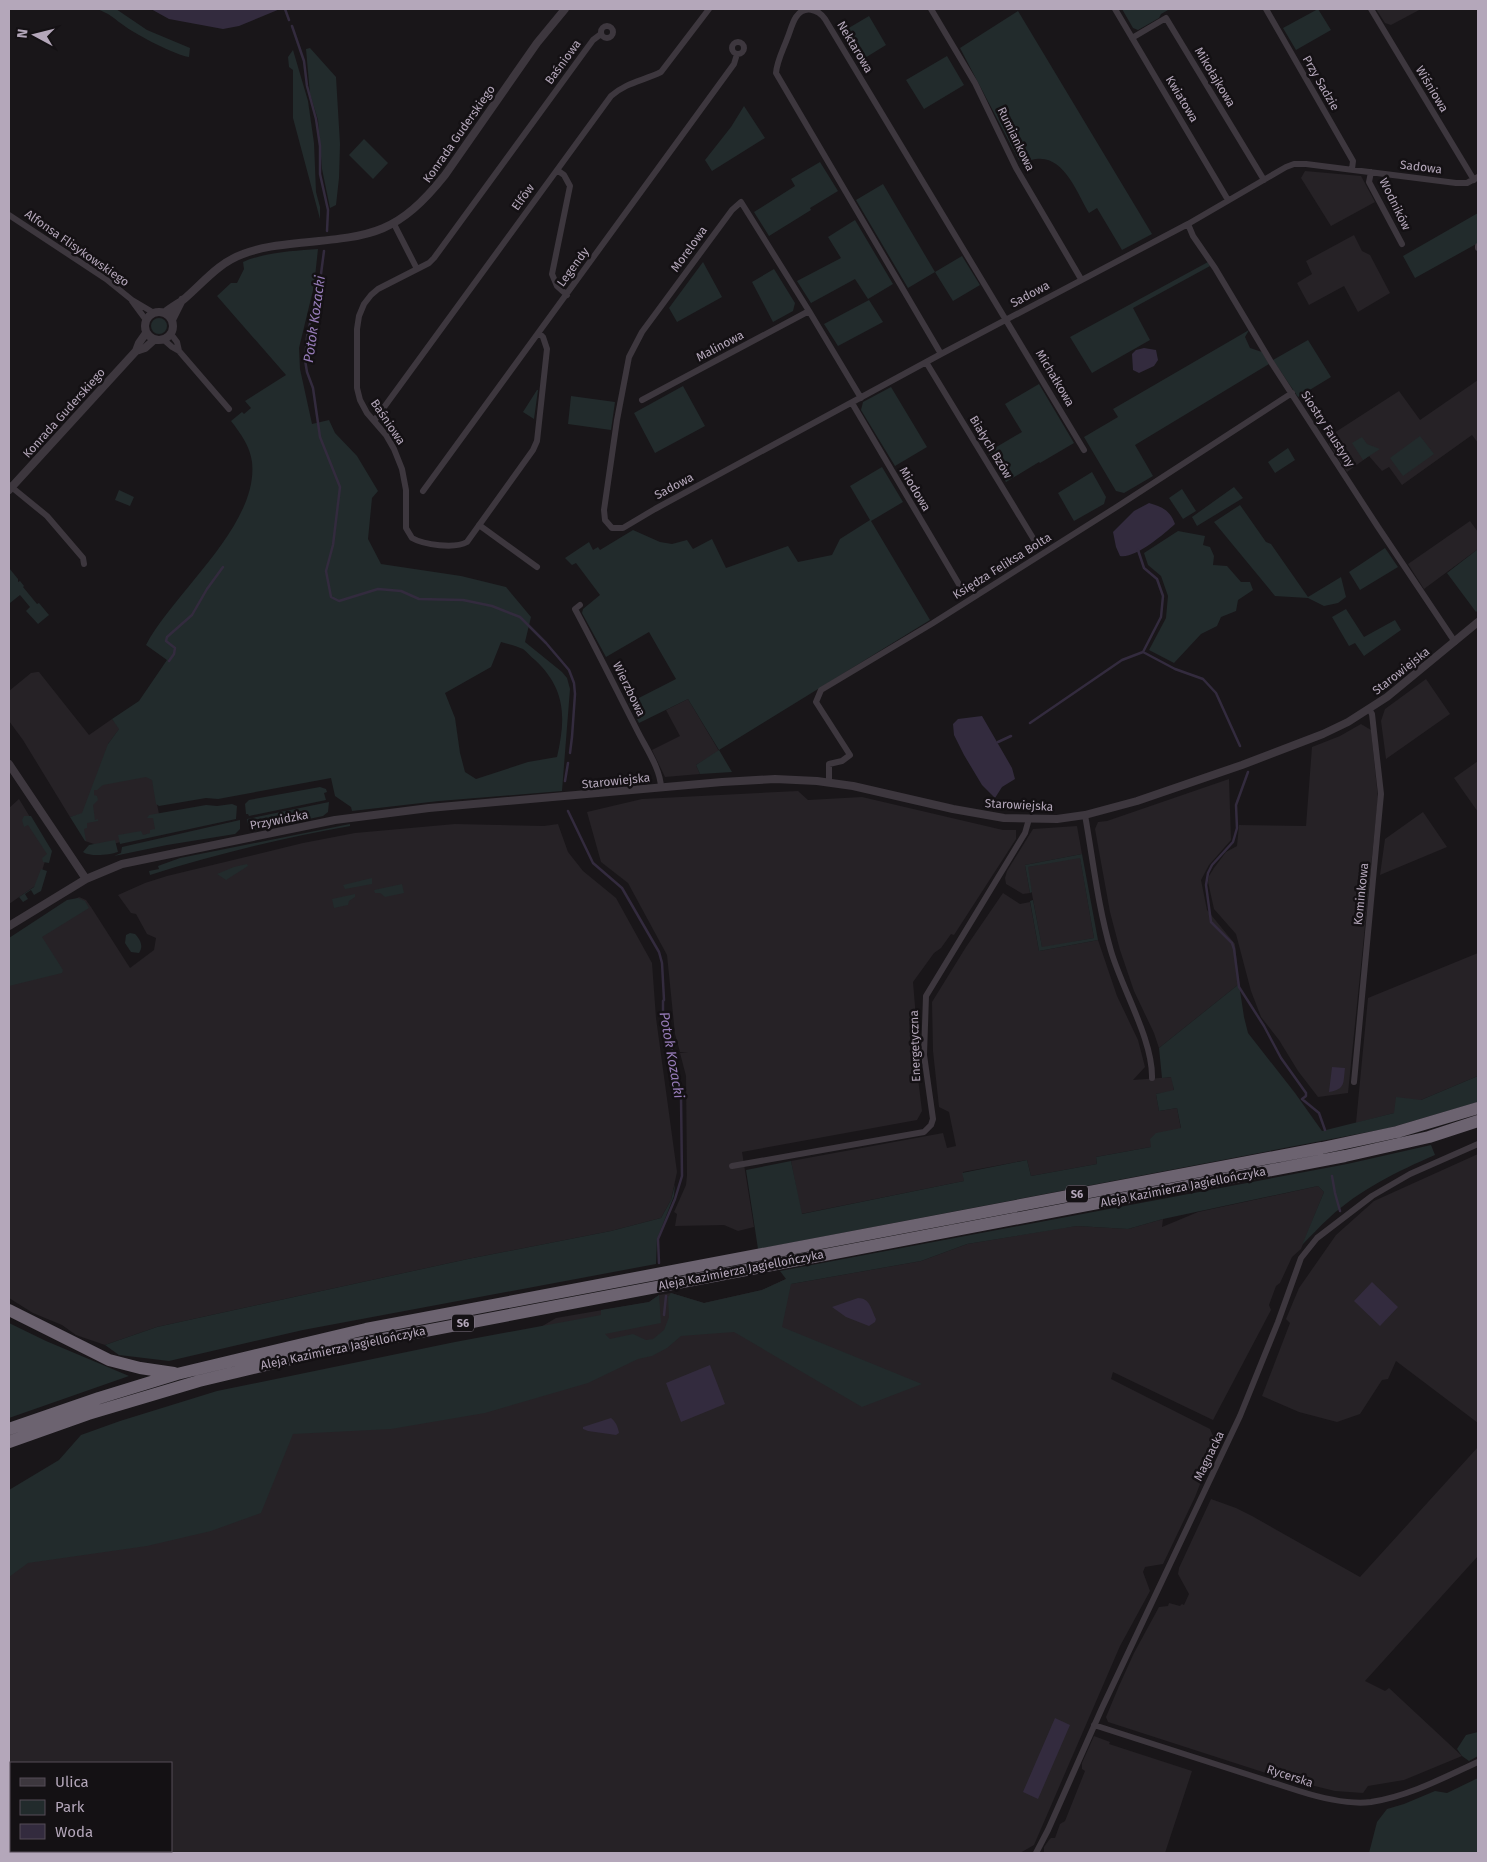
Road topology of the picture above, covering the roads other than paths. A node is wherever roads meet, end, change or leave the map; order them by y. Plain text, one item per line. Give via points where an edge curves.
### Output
1 (565, 9) edge
2 (709, 9) edge
3 (931, 9) edge
4 (1115, 9) edge
5 (1266, 9) edge
6 (1371, 9) edge
7 (601, 34) dead end
8 (1132, 38) junction
9 (738, 54) dead end
10 (1352, 169) junction
11 (557, 170) junction
12 (1371, 172) junction
13 (1476, 178) edge
14 (1264, 180) junction
15 (1228, 200) junction
16 (9, 215) edge
17 (394, 224) junction
18 (1188, 224) junction
19 (1402, 244) dead end
20 (417, 269) junction
21 (1081, 279) junction
22 (567, 295) junction
23 (132, 300) junction
24 (182, 300) junction
25 (809, 311) junction
26 (154, 313) junction
27 (164, 313) junction
28 (1006, 319) junction
29 (146, 320) junction
30 (172, 320) junction
31 (146, 333) junction
32 (171, 334) junction
33 (539, 334) junction
34 (154, 340) junction
35 (164, 340) junction
36 (136, 351) junction
37 (179, 351) junction
38 (941, 354) junction
39 (926, 362) junction
40 (1292, 393) junction
41 (861, 398) junction
42 (642, 400) dead end
43 (852, 403) junction
44 (229, 409) dead end
45 (374, 421) junction
46 (1084, 450) dead end
47 (10, 487) edge
48 (423, 491) dead end
49 (479, 525) junction
50 (612, 528) joint
51 (1036, 544) dead end
52 (84, 564) dead end
53 (537, 566) dead end
54 (960, 586) dead end
55 (580, 605) dead end
56 (1478, 622) edge
57 (1455, 642) junction
58 (1369, 709) junction
59 (9, 764) edge
60 (829, 782) junction
61 (661, 788) junction
62 (572, 797) joint
63 (1085, 815) junction
64 (1029, 819) junction
65 (86, 879) junction
66 (9, 926) edge
67 (1152, 1078) dead end
68 (1354, 1082) dead end
69 (1478, 1108) edge
70 (1478, 1121) edge
71 (1478, 1144) edge
72 (732, 1166) dead end
73 (9, 1310) edge
74 (177, 1374) junction
75 (9, 1429) edge
76 (9, 1442) edge
77 (1094, 1725) junction
78 (1478, 1762) edge
79 (1036, 1853) edge

1 - 17 street, Konrada Guderskiego via 445,175 421,203
2 - 11 street, Elfów via 661,72 628,84 611,96
3 - 21 street, Rumiankowa via 975,83 1016,168
4 - 8 street, Kwiatowa
5 - 10 street, Przy Sadzie via 1353,162
6 - 13 street, Wiśniowa
7 - 20 street, Baśniowa via 593,40 434,258
8 - 14 street, Mikołajkowa via 1166,18
8 - 15 street, Kwiatowa
9 - 22 street, Legendy via 734,64
10 - 12 street, Sadowa
10 - 14 street, Sadowa via 1294,164
11 - 22 street via 570,186 552,274
11 - 45 street, Elfów
12 - 13 street, Sadowa via 1456,183 1467,183
12 - 19 street, Wodników via 1370,182
14 - 15 street, Sadowa
15 - 18 street, Sadowa
16 - 23 street, Alfonsa Flisykowskiego
17 - 20 street
17 - 24 street, Konrada Guderskiego via 358,237 275,246 240,254 211,272
18 - 21 street, Sadowa
18 - 40 street, Siostry Faustyny
20 - 45 street, Baśniowa via 378,289 364,304 359,316 357,388 360,400
21 - 28 street, Sadowa
22 - 33 street, Legendy
23 - 26 street, Alfonsa Flisykowskiego
23 - 29 street, Alfonsa Flisykowskiego
24 - 27 street, Konrada Guderskiego
24 - 30 street, Konrada Guderskiego
25 - 41 street, Morelowa
25 - 42 street, Malinowa
25 - 50 street, Morelowa via 741,202 642,332 629,357 604,510 605,520
26 - 27 street
26 - 29 street
27 - 30 street
28 - 38 street, Sadowa
28 - 38 street, Nektarowa via 825,19 813,10 803,11 796,17 776,73
28 - 46 street, Michałkowa
29 - 31 street
30 - 32 street
31 - 34 street
31 - 36 street, Konrada Guderskiego
32 - 35 street
32 - 37 street
33 - 48 street, Legendy
33 - 49 street, Baśniowa via 547,349 537,441
34 - 35 street
34 - 36 street, Konrada Guderskiego
35 - 37 street
36 - 47 street, Konrada Guderskiego
37 - 44 street
38 - 39 street, Sadowa
39 - 41 street, Sadowa
39 - 51 street, Białych Bzów
40 - 57 street, Siostry Faustyny
40 - 60 street, Księdza Feliksa Bolta via 933,623 821,690 816,702 850,755 829,764
41 - 43 street, Sadowa
43 - 50 street, Sadowa via 623,528
43 - 54 street, Miodowa
45 - 49 street, Baśniowa via 394,449 402,469 406,490 406,528 412,538 456,546 467,542
47 - 52 street via 47,516 83,558
49 - 53 street
55 - 61 street, Wierzbowa via 575,609 651,759
56 - 57 street, Starowiejska
57 - 58 street, Starowiejska
58 - 63 street, Starowiejska via 1323,734 1242,766
58 - 68 street, Kominkowa via 1381,794
59 - 65 street
60 - 61 street, Starowiejska via 764,779
60 - 64 street, Starowiejska via 979,814
61 - 62 street, Starowiejska
62 - 65 street, Przywidzka via 350,817 122,864
63 - 64 street, Starowiejska
63 - 67 street via 1107,937 1146,1043
64 - 72 street, Energetyczna via 1026,833 926,996 923,1032 934,1119 931,1125 924,1132
65 - 66 street, Przywidzka
69 - 74 highway, Aleja Kazimierza Jagiellończyka / S6 via 1397,1132 1332,1146 429,1316
70 - 76 highway, Aleja Kazimierza Jagiellończyka / S6 via 1429,1137 1345,1156 341,1347 190,1384 88,1414
71 - 77 street, Magnacka via 1410,1174 1372,1196 1317,1238 1301,1258 1240,1416
73 - 74 highway via 109,1360
74 - 75 highway, Aleja Kazimierza Jagiellończyka / S6
77 - 78 street, Rycerska via 1299,1791 1345,1802 1369,1802 1422,1788
77 - 79 street, Magnacka

